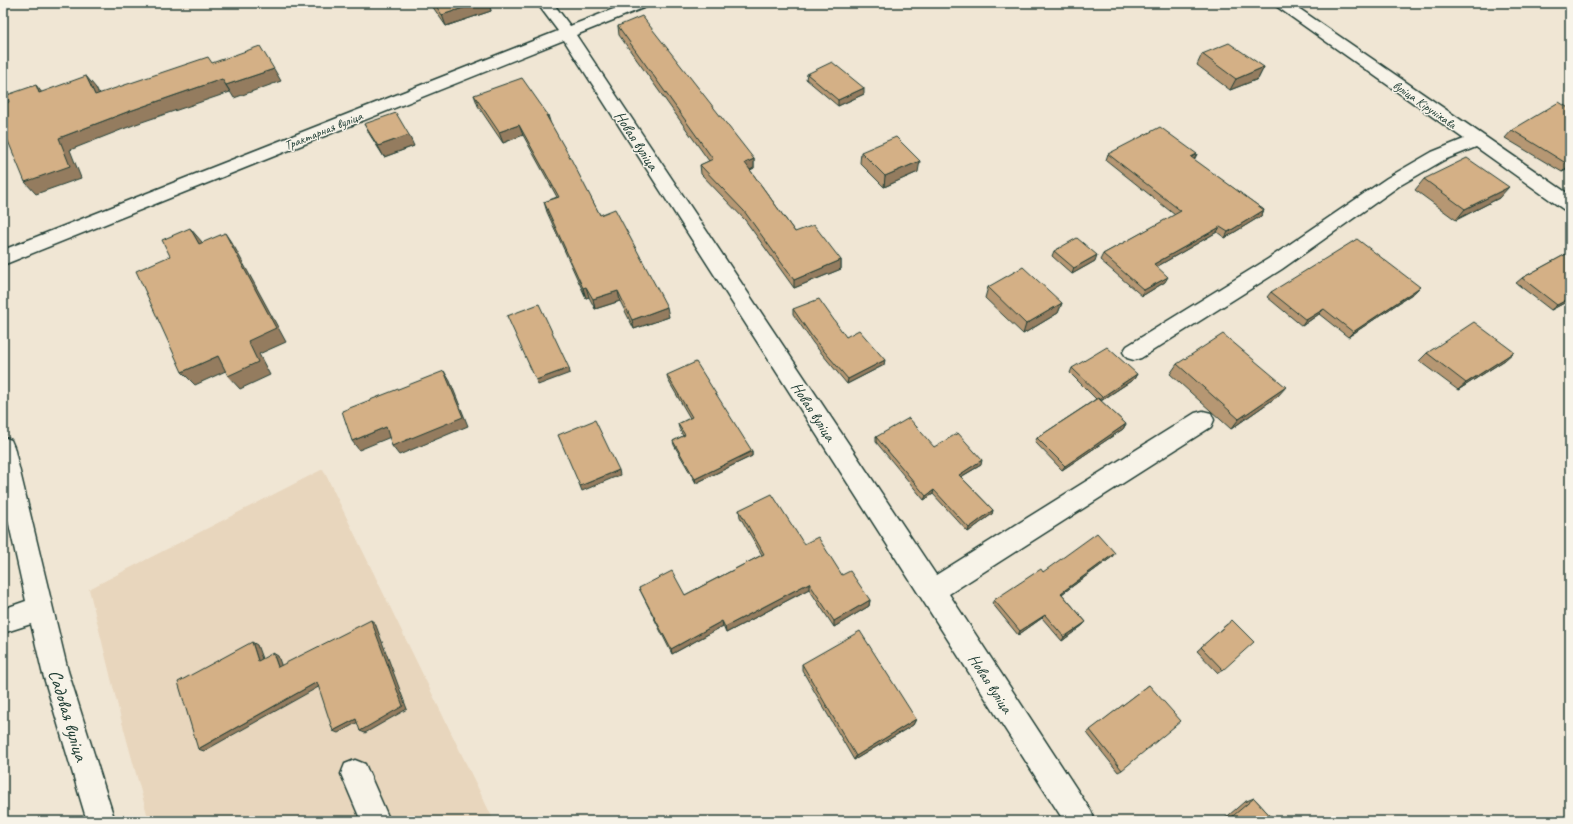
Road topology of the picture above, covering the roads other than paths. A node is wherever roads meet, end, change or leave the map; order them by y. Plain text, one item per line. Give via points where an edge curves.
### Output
1 (545, 3) edge
2 (643, 3) edge
3 (1281, 3) edge
4 (567, 33) junction
5 (1477, 140) junction
6 (1570, 204) edge
7 (3, 258) edge
8 (1134, 352) dead end
9 (1202, 420) dead end
10 (3, 447) edge
11 (932, 591) junction
12 (41, 608) junction
13 (3, 620) edge
14 (355, 774) dead end
15 (101, 821) edge
16 (376, 821) edge
17 (1081, 821) edge

1 - 4 street, Новая вуліца
2 - 4 street, Трактарная вуліца
3 - 5 street, вуліца Кірунікава
4 - 7 street, Трактарная вуліца
4 - 11 street, Новая вуліца
5 - 6 street, вуліца Кірунікава
5 - 8 street via 1438,156 1393,182 1275,264
9 - 11 street
10 - 12 street, Садовая вуліца
11 - 17 street, Новая вуліца
12 - 13 street
12 - 15 street, Садовая вуліца via 55,671
14 - 16 street

